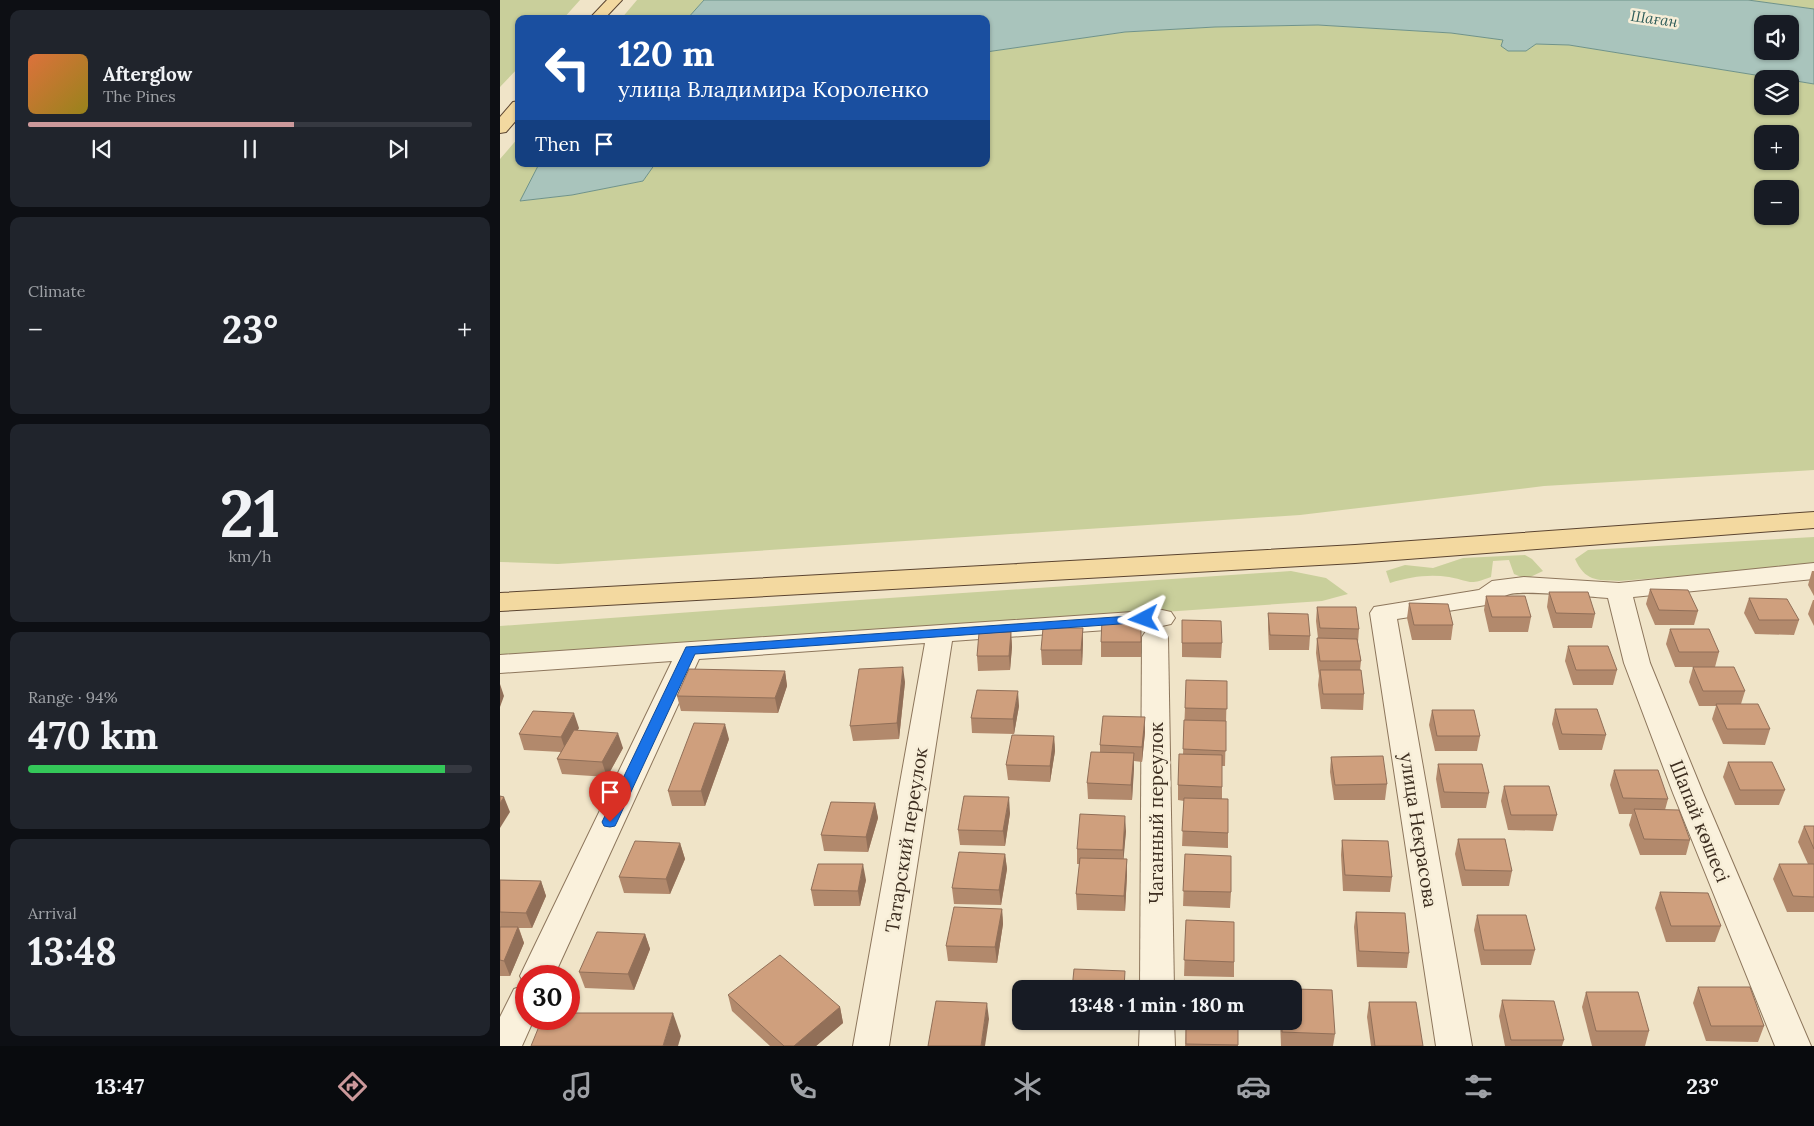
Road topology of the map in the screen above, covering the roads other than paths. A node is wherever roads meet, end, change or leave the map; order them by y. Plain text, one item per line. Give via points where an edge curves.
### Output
1 (597, 0) edge
2 (615, 0) edge
3 (584, 15) edge
4 (600, 15) edge
5 (515, 99) edge
6 (515, 101) edge
7 (500, 106) edge
8 (500, 128) edge
9 (1814, 507) edge
10 (1814, 520) edge
11 (1814, 571) edge
12 (501, 591) edge
13 (1619, 592) junction
14 (940, 634) junction
15 (690, 650) junction
16 (500, 664) edge
17 (542, 965) edge
18 (1157, 980) edge
19 (515, 1022) edge
20 (1157, 1030) edge
21 (504, 1046) edge
22 (871, 1046) edge
23 (1157, 1046) edge
24 (1454, 1046) edge
25 (1793, 1046) edge

1 - 3 main road
2 - 4 main road
5 - 7 main road
6 - 8 main road
9 - 12 main road
10 - 12 main road via 1345,554
11 - 13 street
13 - 24 street, улица Некрасова via 1524,585 1501,587 1486,597 1383,613
13 - 25 street, Шапай көшесі via 1637,663
14 - 15 street
14 - 18 street, Чаганный переулок via 1159,628
14 - 22 street, Татарский переулок
15 - 16 street
15 - 17 street
19 - 21 street
20 - 23 street

